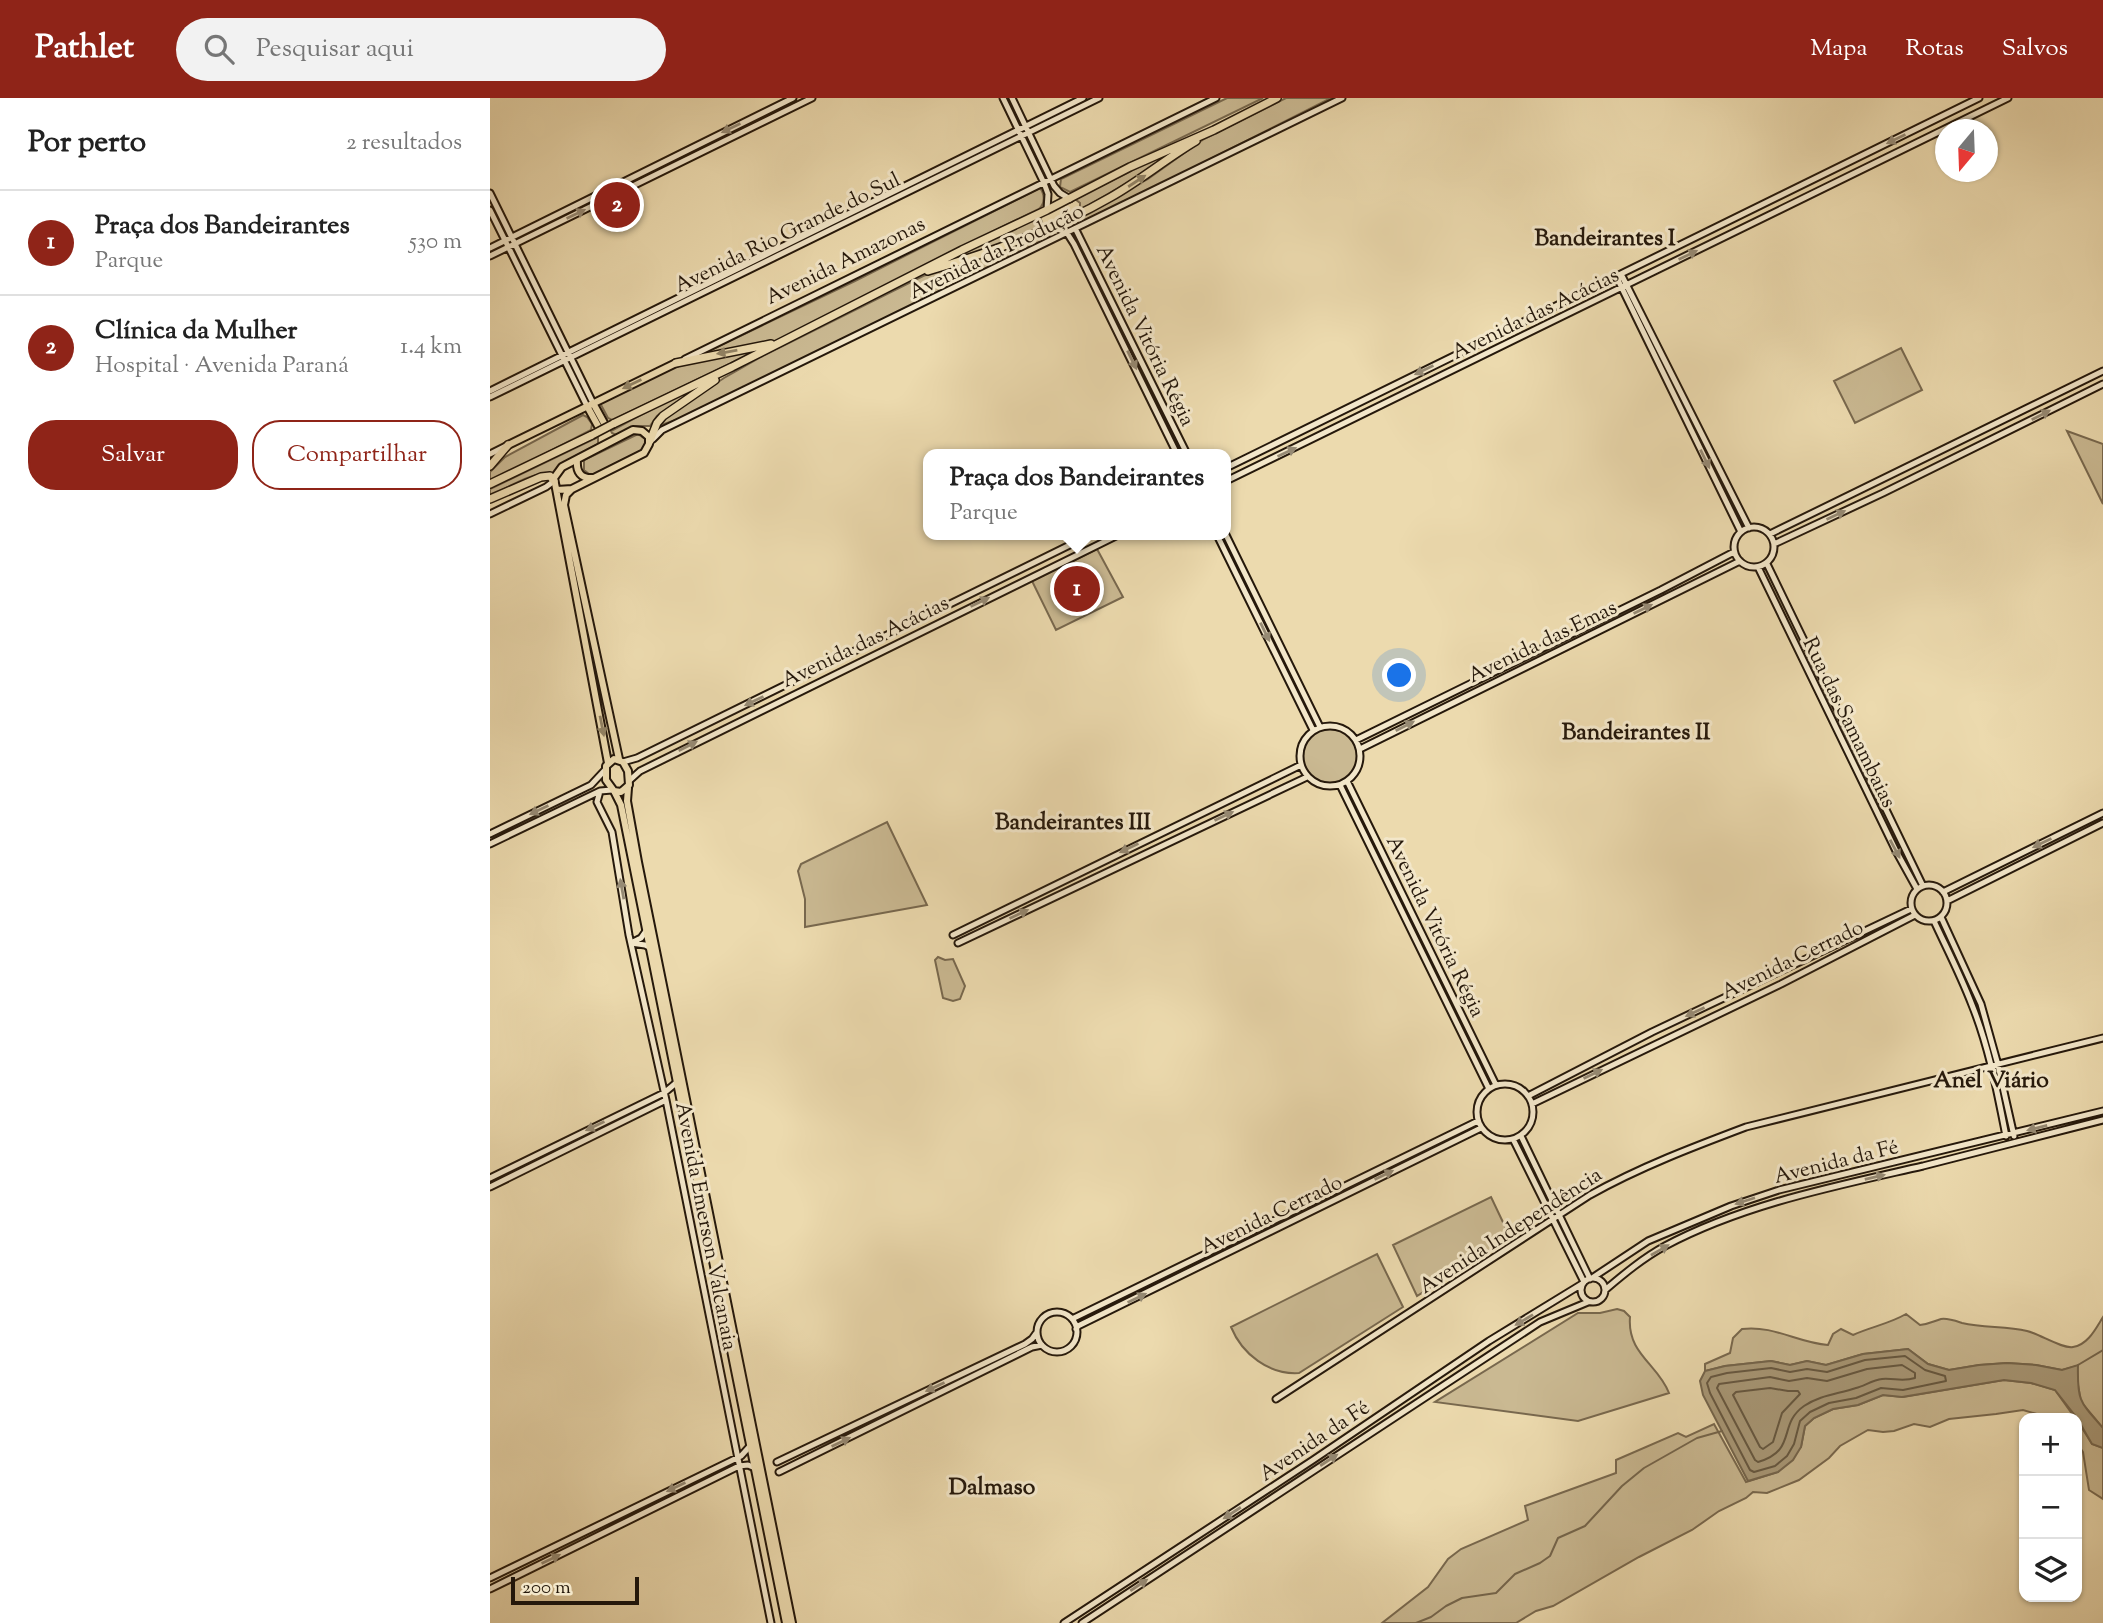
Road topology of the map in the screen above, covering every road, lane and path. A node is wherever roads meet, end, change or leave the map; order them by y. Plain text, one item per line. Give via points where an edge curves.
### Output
1 (793, 98) edge
2 (813, 98) edge
3 (1003, 98) edge
4 (1012, 98) edge
5 (1083, 98) edge
6 (1099, 98) edge
7 (1216, 98) edge
8 (1277, 98) edge
9 (1342, 98) edge
10 (1979, 98) edge
11 (2008, 98) edge
12 (1026, 125) junction
13 (1018, 129) junction
14 (1214, 130) junction
15 (1029, 133) junction
16 (1022, 136) junction
17 (1048, 181) junction
18 (490, 193) edge
19 (1070, 199) junction
20 (490, 210) edge
21 (1046, 211) junction
22 (1077, 214) junction
23 (1052, 226) junction
24 (1076, 230) junction
25 (1067, 233) junction
26 (512, 237) junction
27 (505, 240) junction
28 (512, 246) junction
29 (490, 248) edge
30 (490, 256) edge
31 (1618, 275) junction
32 (911, 276) junction
33 (1624, 287) junction
34 (778, 343) junction
35 (566, 356) junction
36 (676, 363) junction
37 (733, 367) junction
38 (2103, 370) edge
39 (2103, 384) edge
40 (490, 391) edge
41 (490, 397) edge
42 (590, 404) junction
43 (601, 424) dead end
44 (658, 430) junction
45 (642, 431) junction
46 (606, 434) dead end
47 (650, 441) junction
48 (610, 442) junction
49 (508, 445) junction
50 (1176, 449) edge
51 (1185, 449) edge
52 (490, 454) edge
53 (577, 460) junction
54 (490, 466) edge
55 (1231, 466) edge
56 (595, 478) junction
57 (1231, 479) edge
58 (554, 481) junction
59 (490, 484) edge
60 (572, 489) junction
61 (557, 490) junction
62 (536, 491) junction
63 (490, 499) edge
64 (490, 514) edge
65 (1749, 528) junction
66 (1741, 532) junction
67 (1770, 534) junction
68 (1080, 540) edge
69 (1108, 540) edge
70 (1219, 540) edge
71 (1228, 540) edge
72 (1774, 544) junction
73 (1734, 552) junction
74 (1740, 561) junction
75 (1767, 564) junction
76 (1758, 567) junction
77 (1320, 727) junction
78 (1314, 730) junction
79 (1356, 740) junction
80 (1360, 749) junction
81 (621, 761) junction
82 (1301, 765) junction
83 (606, 766) junction
84 (1307, 777) junction
85 (1347, 781) junction
86 (629, 784) junction
87 (1340, 785) junction
88 (600, 790) junction
89 (613, 790) junction
90 (2103, 813) edge
91 (2103, 823) edge
92 (490, 834) edge
93 (490, 844) edge
94 (1920, 887) junction
95 (1943, 892) junction
96 (1947, 901) junction
97 (1911, 909) junction
98 (1915, 915) junction
99 (1941, 917) junction
100 (1934, 921) junction
101 (646, 931) junction
102 (953, 935) dead end
103 (631, 943) junction
104 (957, 943) dead end
105 (649, 947) junction
106 (2103, 1038) edge
107 (1995, 1066) junction
108 (677, 1083) junction
109 (1496, 1085) junction
110 (1489, 1089) junction
111 (1528, 1096) junction
112 (665, 1097) junction
113 (681, 1104) junction
114 (1532, 1104) junction
115 (2103, 1111) edge
116 (1478, 1121) junction
117 (2103, 1121) edge
118 (1481, 1128) junction
119 (2010, 1135) junction
120 (1521, 1136) junction
121 (1513, 1139) junction
122 (2012, 1143) junction
123 (490, 1178) edge
124 (490, 1187) edge
125 (1558, 1216) junction
126 (1552, 1220) junction
127 (1587, 1281) junction
128 (1605, 1290) junction
129 (1588, 1302) junction
130 (1072, 1319) junction
131 (1076, 1329) junction
132 (1037, 1332) junction
133 (1042, 1345) junction
134 (1276, 1399) dead end
135 (751, 1445) junction
136 (738, 1457) junction
137 (777, 1462) dead end
138 (739, 1466) junction
139 (755, 1468) junction
140 (779, 1472) dead end
141 (490, 1578) edge
142 (490, 1589) edge
143 (771, 1623) edge
144 (786, 1623) edge
145 (792, 1623) edge
146 (1064, 1623) edge
147 (1082, 1623) edge

1 -> 26 street
28 -> 2 street
3 - 13 street
4 - 12 street
5 - 12 street, Avenida Rio Grande do Sul
6 - 15 street, Avenida Rio Grande do Sul
7 - 17 street, Avenida Amazonas
8 - 14 highway
9 - 24 street, Avenida da Produção
10 -> 31 street, Avenida das Acácias
33 -> 11 street, Avenida das Acácias
12 - 13 street, Avenida Rio Grande do Sul
12 - 15 street
13 - 16 street
13 - 35 street, Avenida Rio Grande do Sul
14 - 19 highway
22 -> 14 highway
15 - 16 street, Avenida Rio Grande do Sul
15 - 17 street
16 - 17 street
16 - 35 street, Avenida Rio Grande do Sul
17 - 19 street
17 - 21 street
17 - 36 street, Avenida Amazonas
18 - 26 street
19 - 21 highway
19 - 22 highway via 1078,205
20 - 27 street
21 - 23 highway via 1045,219
21 - 32 highway
22 - 23 highway
22 - 24 street
23 - 25 street
23 - 32 highway via 993,251
24 - 25 street, Avenida da Produção
24 - 51 street, Avenida Vitória Régia
25 - 44 street, Avenida da Produção
25 -> 50 street, Avenida Vitória Régia
26 - 27 street
26 - 28 street
27 - 28 street
27 - 29 street
28 - 30 street
28 - 35 street
31 - 33 street
31 -> 55 street, Avenida das Acácias
32 - 34 highway
57 -> 33 street, Avenida das Acácias
33 - 65 street
33 -> 66 street
34 -> 36 highway
34 - 37 highway
35 - 40 street, Avenida Rio Grande do Sul
35 - 41 street, Avenida Rio Grande do Sul
35 - 42 street
36 -> 42 main road, Avenida Amazonas
37 - 44 highway via 663,416
37 - 59 highway, bridge
38 - 67 street
72 -> 39 street
42 - 43 main road
42 - 49 main road, Avenida Amazonas
44 - 45 street
44 - 47 highway
45 - 47 main road
45 - 48 main road via 634,430
46 - 48 main road
47 - 56 main road via 643,453
48 - 53 main road
49 - 52 street, Avenida Amazonas
49 - 54 highway
53 - 56 main road via 580,474
53 - 58 main road via 562,467
56 - 60 main road
58 - 61 main road
58 - 62 street
58 - 63 highway via 550,476 541,477
60 - 61 main road
60 - 81 main road via 564,505
61 - 62 street
61 -> 83 main road
62 - 64 street
65 - 66 street
65 - 67 street
66 - 73 street
67 - 72 street
68 -> 81 street, Avenida das Acácias via 637,758
86 -> 69 street, Avenida das Acácias via 640,771 729,725
70 -> 78 street
71 - 77 street
72 - 75 street
73 - 74 street
73 - 79 street, Avenida das Emas
74 - 76 street
80 -> 74 street, Avenida das Emas
75 - 76 street
75 - 94 street, Rua das Samambaias
76 -> 94 street, Rua das Samambaias via 1896,852
77 - 78 street
77 - 79 street via 1344,729
78 - 82 street via 1299,752
79 - 80 street
80 - 85 street via 1358,767
81 - 83 main road via 614,759
81 - 86 main road
82 - 84 street
82 -> 102 street
83 - 89 main road via 606,779
83 -> 92 street via 591,785
84 - 87 street via 1322,786
104 -> 84 street
85 - 87 street
85 - 109 street, Avenida Vitória Régia
86 - 89 main road via 621,792
86 - 145 main road via 627,801 638,862
87 - 110 street, Avenida Vitória Régia
88 - 89 street
88 - 93 street
103 -> 88 street, Avenida Emerson Valcanaia via 612,835 597,802
89 - 101 main road via 621,804
90 -> 95 street
91 - 96 street
94 - 95 street
94 - 97 street via 1911,898
95 - 96 street
96 - 99 street
97 - 98 street
97 -> 111 street, Avenida Cerrado
98 - 100 street
114 -> 98 street, Avenida Cerrado
99 - 100 street
99 - 107 street via 1981,1004
100 - 107 street
101 - 103 street
101 - 105 main road
103 - 105 street
103 - 112 street, Avenida Emerson Valcanaia
105 - 108 main road
106 - 107 street, Avenida Independência
107 - 119 street
107 - 125 street, Avenida Independência via 1746,1127 1619,1179
108 - 112 street
108 - 113 main road
109 - 110 street
109 - 111 street via 1514,1086
110 - 116 street via 1477,1106
111 - 114 street
112 - 113 street
112 -> 123 street
112 - 124 street
112 - 136 street, Avenida Emerson Valcanaia
113 - 135 main road
114 - 120 street via 1531,1122
115 -> 119 street, Avenida da Fé
116 - 118 street
116 - 130 street, Avenida Cerrado
117 - 122 street, Avenida da Fé
118 - 121 street via 1497,1140
131 -> 118 street, Avenida Cerrado
119 - 122 street
119 -> 127 street, Avenida da Fé via 1779,1190 1731,1206 1648,1241
120 - 121 street
120 - 125 street
121 - 126 street
128 -> 122 street, Avenida da Fé via 1664,1246 1734,1216
125 - 126 street, Avenida Independência
125 - 127 street
126 - 127 street
126 - 134 street, Avenida Independência
127 - 128 street via 1601,1281
127 - 129 street via 1581,1294
127 -> 146 street, Avenida da Fé
128 - 129 street via 1599,1301
147 -> 129 street, Avenida da Fé via 1529,1330
130 - 131 street
130 - 132 street via 1049,1315
131 - 133 street via 1074,1343 1066,1350 1051,1351
132 - 133 street
132 -> 137 street via 1025,1344
140 -> 133 street
135 - 136 street
135 - 139 main road
136 - 138 street, Avenida Emerson Valcanaia
136 -> 141 street
138 - 139 street
142 -> 138 street
138 - 143 street, Avenida Emerson Valcanaia
139 - 144 main road

